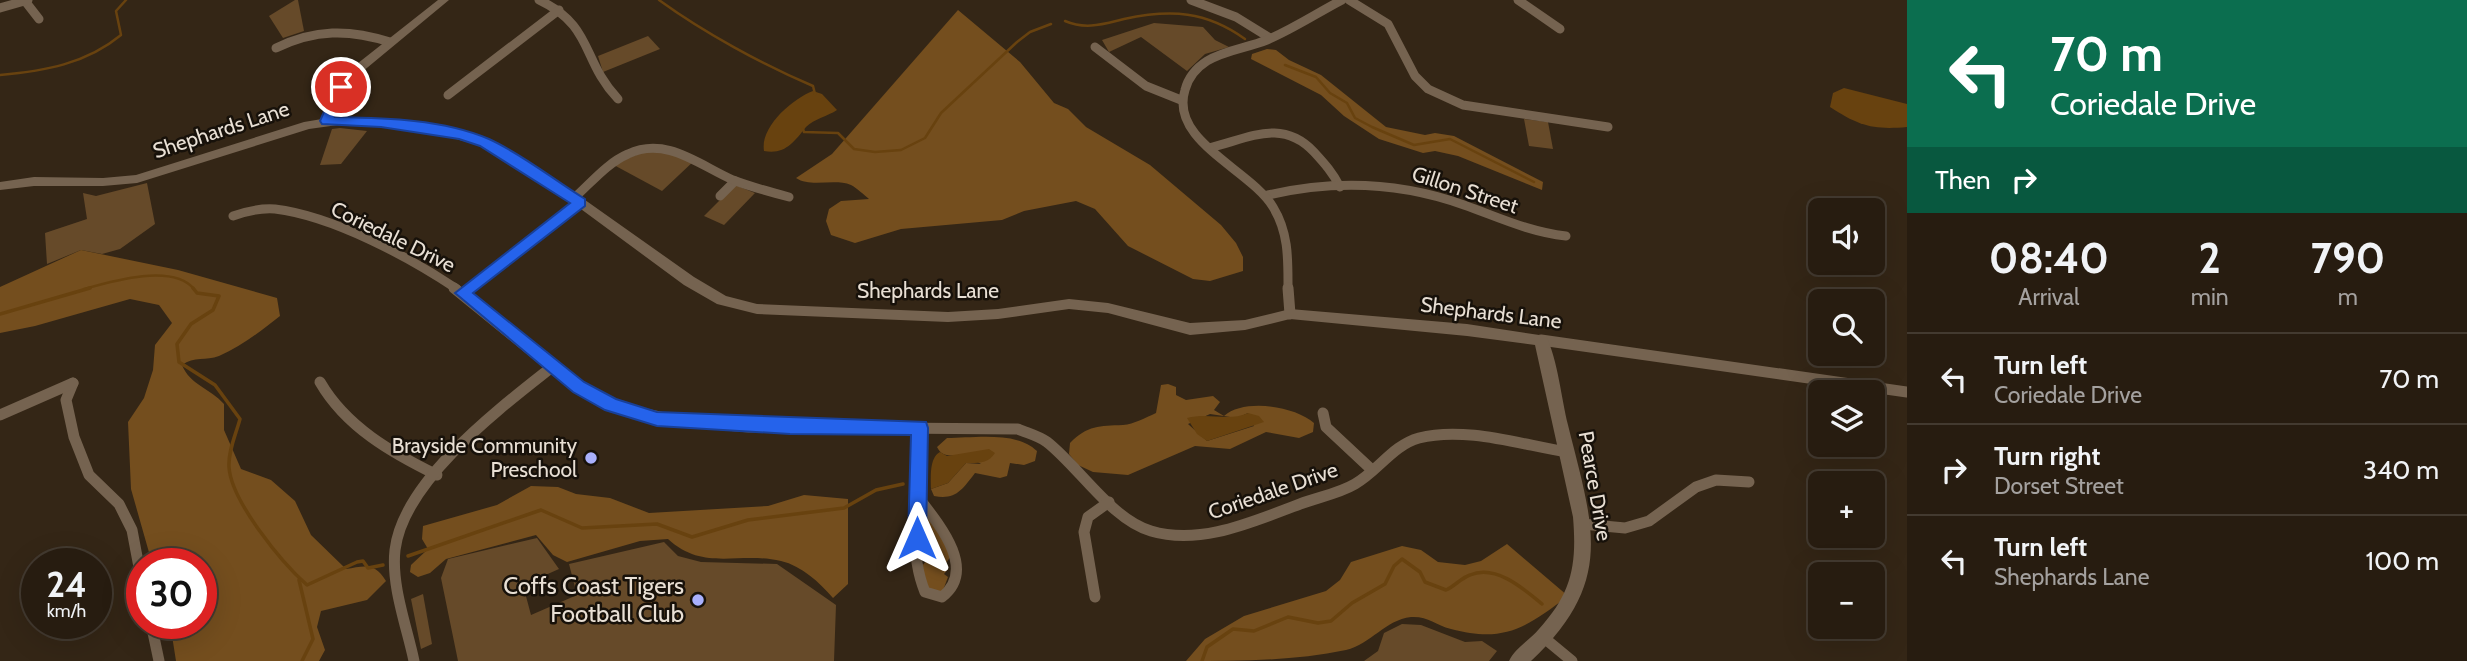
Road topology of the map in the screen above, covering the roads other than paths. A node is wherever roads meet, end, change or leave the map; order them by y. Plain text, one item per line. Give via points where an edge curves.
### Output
1 (444, 0) edge
2 (539, 0) edge
3 (1191, 0) edge
4 (1342, 0) edge
5 (1349, 0) edge
6 (1518, 0) edge
7 (27, 1) edge
8 (0, 8) edge
9 (559, 10) junction
10 (38, 19) dead end
11 (1560, 29) dead end
12 (1270, 38) junction
13 (390, 42) junction
14 (1095, 47) dead end
15 (276, 48) dead end
16 (447, 95) dead end
17 (618, 99) dead end
18 (1181, 100) junction
19 (327, 121) junction
20 (1608, 127) dead end
21 (1209, 148) junction
22 (735, 181) junction
23 (0, 186) edge
24 (1340, 187) junction
25 (1268, 195) junction
26 (720, 196) dead end
27 (789, 197) dead end
28 (577, 200) junction
29 (233, 216) dead end
30 (1566, 236) dead end
31 (463, 293) junction
32 (1290, 314) junction
33 (1541, 340) junction
34 (552, 367) junction
35 (320, 382) dead end
36 (1907, 392) edge
37 (1322, 413) dead end
38 (0, 415) edge
39 (920, 428) junction
40 (1567, 452) junction
41 (1372, 470) junction
42 (437, 475) junction
43 (1749, 482) dead end
44 (918, 496) junction
45 (1109, 502) junction
46 (1582, 524) junction
47 (135, 548) edge
48 (1095, 597) dead end
49 (1543, 637) junction
50 (154, 639) edge
51 (159, 661) edge
52 (414, 661) edge
53 (1518, 661) edge
54 (1572, 661) edge

1 - 13 street
2 - 9 street
3 - 12 street via 1236,16
4 - 12 street
5 - 20 street via 1388,24 1415,76 1446,99
6 - 11 street
7 - 8 street
7 - 10 street
9 - 16 street
9 - 17 street via 583,34 596,75
12 - 18 street via 1220,54 1196,69
13 - 15 street via 338,30 307,35
13 - 19 street via 341,87
14 - 18 street via 1148,87 1166,98
18 - 21 street via 1186,120
19 - 23 street, Shephards Lane via 137,179
19 - 28 street, Shephards Lane via 381,122 460,135 485,143
21 - 24 street via 1272,132 1293,134 1333,172
21 - 25 street
22 - 26 street
22 - 27 street
22 - 28 street via 685,154 638,150 617,160
24 - 25 street, Gillon Street
24 - 30 street, Gillon Street via 1418,191 1530,231
25 - 32 street via 1287,242 1285,290
28 - 31 street
28 - 32 street, Shephards Lane via 690,281 722,300 757,309 948,317 1069,304 1108,308 1190,329 1218,329
29 - 31 street, Coriedale Drive via 252,209 301,215 409,262
31 - 34 street, Coriedale Drive
32 - 33 street, Shephards Lane
33 - 36 street, Shephards Lane
33 - 40 street, Pearce Drive
34 - 39 street, Coriedale Drive via 611,405 657,419
34 - 42 street via 496,411
35 - 42 street via 326,396 373,437
37 - 41 street via 1326,427
38 - 47 street via 73,383 65,400 74,436 89,475 119,504
39 - 44 street
39 - 45 street, Coriedale Drive via 1033,433
40 - 41 street, Coriedale Drive via 1432,435 1406,443
40 - 46 street, Pearce Drive
41 - 45 street, Coriedale Drive via 1355,484 1207,534 1143,531
42 - 52 street via 408,511 395,552
43 - 46 street via 1716,481 1696,487 1649,522 1625,528
44 - 44 street via 919,581 930,596 942,597 956,582 953,550
45 - 48 street via 1088,517 1084,532
46 - 49 street, Pearce Drive via 1585,558 1577,590 1557,626
49 - 53 street, Pearce Drive
49 - 54 street
50 - 51 street

